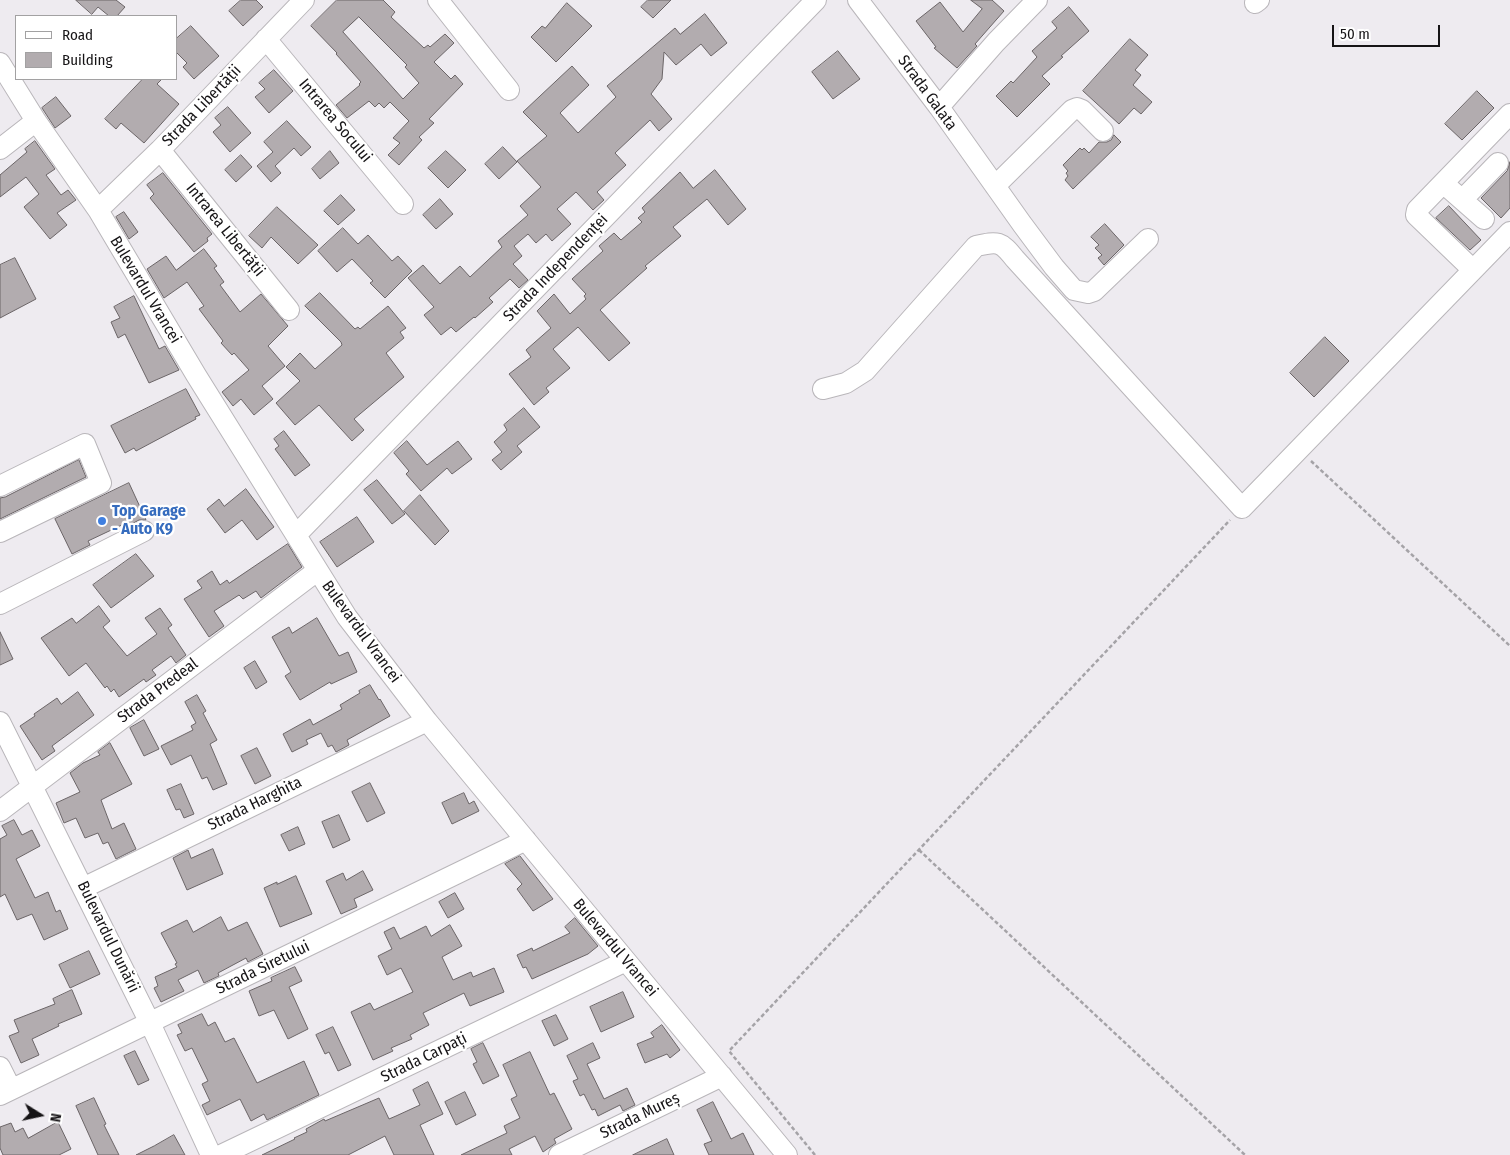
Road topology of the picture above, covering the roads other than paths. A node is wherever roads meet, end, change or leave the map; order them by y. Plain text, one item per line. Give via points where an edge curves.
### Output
1 (304, 0) edge
2 (438, 0) edge
3 (816, 0) edge
4 (858, 0) edge
5 (1037, 0) edge
6 (266, 39) junction
7 (0, 63) edge
8 (509, 90) dead end
9 (939, 107) junction
10 (1510, 114) edge
11 (36, 121) junction
12 (1103, 131) dead end
13 (0, 149) edge
14 (160, 150) junction
15 (1498, 163) dead end
16 (1443, 183) junction
17 (995, 186) junction
18 (1463, 199) junction
19 (403, 204) dead end
20 (98, 210) junction
21 (1484, 219) dead end
22 (1510, 232) edge
23 (1148, 239) dead end
24 (1473, 270) junction
25 (289, 310) dead end
26 (823, 389) dead end
27 (0, 486) edge
28 (0, 532) edge
29 (144, 532) dead end
30 (296, 535) junction
31 (317, 570) junction
32 (0, 604) edge
33 (427, 721) junction
34 (0, 722) edge
35 (32, 786) junction
36 (0, 811) edge
37 (526, 840) junction
38 (83, 888) junction
39 (626, 961) junction
40 (150, 1023) junction
41 (0, 1067) edge
42 (722, 1076) junction
43 (6, 1092) edge
44 (211, 1155) edge
45 (221, 1155) edge
46 (559, 1155) edge
47 (787, 1155) edge

1 - 6 street, Strada Libertății
2 - 8 street
3 - 30 street, Strada Independenței
4 - 9 street, Strada Galata
5 - 9 street
6 - 14 street, Strada Libertății
6 - 19 street, Intrarea Socului
7 - 11 street, Bulevardul Vrancei
9 - 17 street, Strada Galata
10 - 16 street
11 - 13 street
11 - 20 street, Bulevardul Vrancei
12 - 17 street via 1082,110 1072,110
14 - 20 street, Strada Libertății
14 - 25 street, Intrarea Libertății
15 - 18 street
16 - 18 street
16 - 24 street via 1416,215
17 - 23 street, Strada Galata via 1074,290 1094,291
18 - 21 street
20 - 30 street, Bulevardul Vrancei
22 - 24 street
24 - 26 street via 1242,508 1005,246 993,242 976,246 865,372 846,383
27 - 28 street via 85,444 101,483
29 - 32 street
30 - 31 street, Bulevardul Vrancei
31 - 33 street, Bulevardul Vrancei via 347,617
31 - 35 street, Strada Predeal
33 - 37 street, Bulevardul Vrancei
33 - 38 street, Strada Harghita
34 - 35 street, Bulevardul Dunării
35 - 36 street, Strada Predeal
35 - 38 street, Bulevardul Dunării
37 - 39 street, Bulevardul Vrancei
37 - 40 street, Strada Siretului
38 - 40 street, Bulevardul Dunării
39 - 42 street, Bulevardul Vrancei
39 - 45 street, Strada Carpați
40 - 43 street, Strada Siretului
40 - 44 street, Bulevardul Dunării
41 - 43 street
42 - 46 street, Strada Mureș
42 - 47 street, Bulevardul Vrancei

